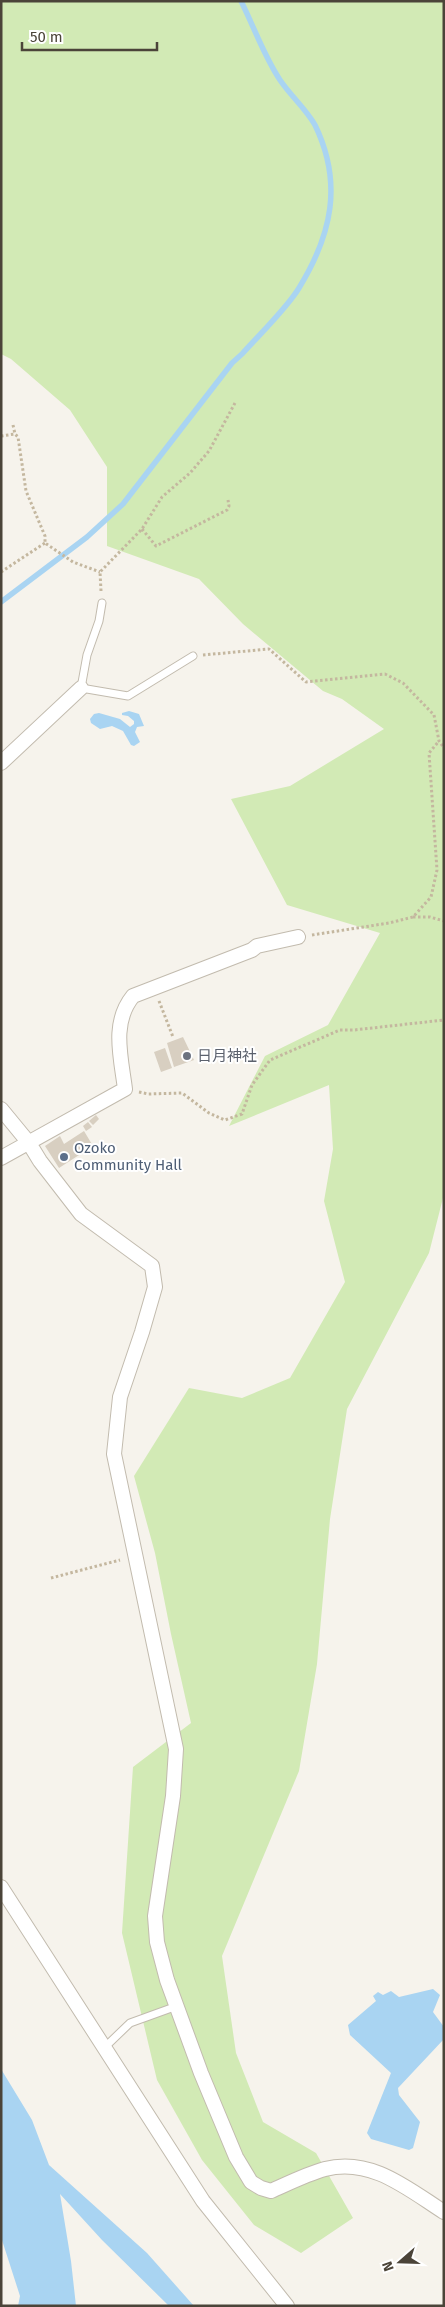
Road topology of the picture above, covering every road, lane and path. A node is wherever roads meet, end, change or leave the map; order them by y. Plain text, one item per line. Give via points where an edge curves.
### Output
1 (235, 403) dead end
2 (13, 425) dead end
3 (15, 434) junction
4 (1, 436) edge
5 (228, 500) dead end
6 (142, 529) junction
7 (45, 543) junction
8 (1, 572) edge
9 (100, 572) junction
10 (102, 603) joint
11 (193, 656) joint
12 (81, 688) junction
13 (439, 741) junction
14 (444, 748) edge
15 (1, 763) edge
16 (413, 916) junction
17 (444, 921) edge
18 (298, 937) joint
19 (154, 989) junction
20 (444, 1020) edge
21 (173, 1038) dead end
22 (124, 1085) junction
23 (1, 1109) edge
24 (29, 1143) junction
25 (1, 1158) edge
26 (136, 1557) junction
27 (51, 1578) dead end
28 (1, 1887) edge
29 (177, 2006) junction
30 (104, 2048) junction
31 (444, 2212) edge
32 (287, 2306) edge

1 - 6 path via 209,451 162,497
2 - 3 path
3 - 4 path
3 - 7 path via 18,436 26,491
5 - 6 path via 226,510 156,546
6 - 9 path
7 - 8 path
7 - 9 path via 74,562
9 - 10 path
10 - 12 lane
11 - 12 lane via 128,696
11 - 13 path via 269,650 306,682 385,674 403,683 434,715
12 - 15 street
13 - 14 path
13 - 16 path via 430,753 438,870 430,897
16 - 17 path
16 - 18 path via 389,923
18 - 19 street via 257,946
19 - 21 path
19 - 22 street via 133,996 128,1002 117,1035
20 - 22 path via 340,1030 270,1060 252,1085 242,1114 225,1120 182,1092 148,1094
22 - 24 street via 125,1089 117,1094
23 - 24 street
24 - 25 street
24 - 26 street via 81,1214 152,1266 155,1287 120,1397 114,1454
26 - 27 path
26 - 29 street via 176,1749 173,1796 154,1916 157,1942
28 - 30 street
29 - 30 lane via 130,2023
29 - 31 street via 236,2157 251,2182 271,2190 323,2170 363,2167 382,2174
30 - 32 street via 202,2201

